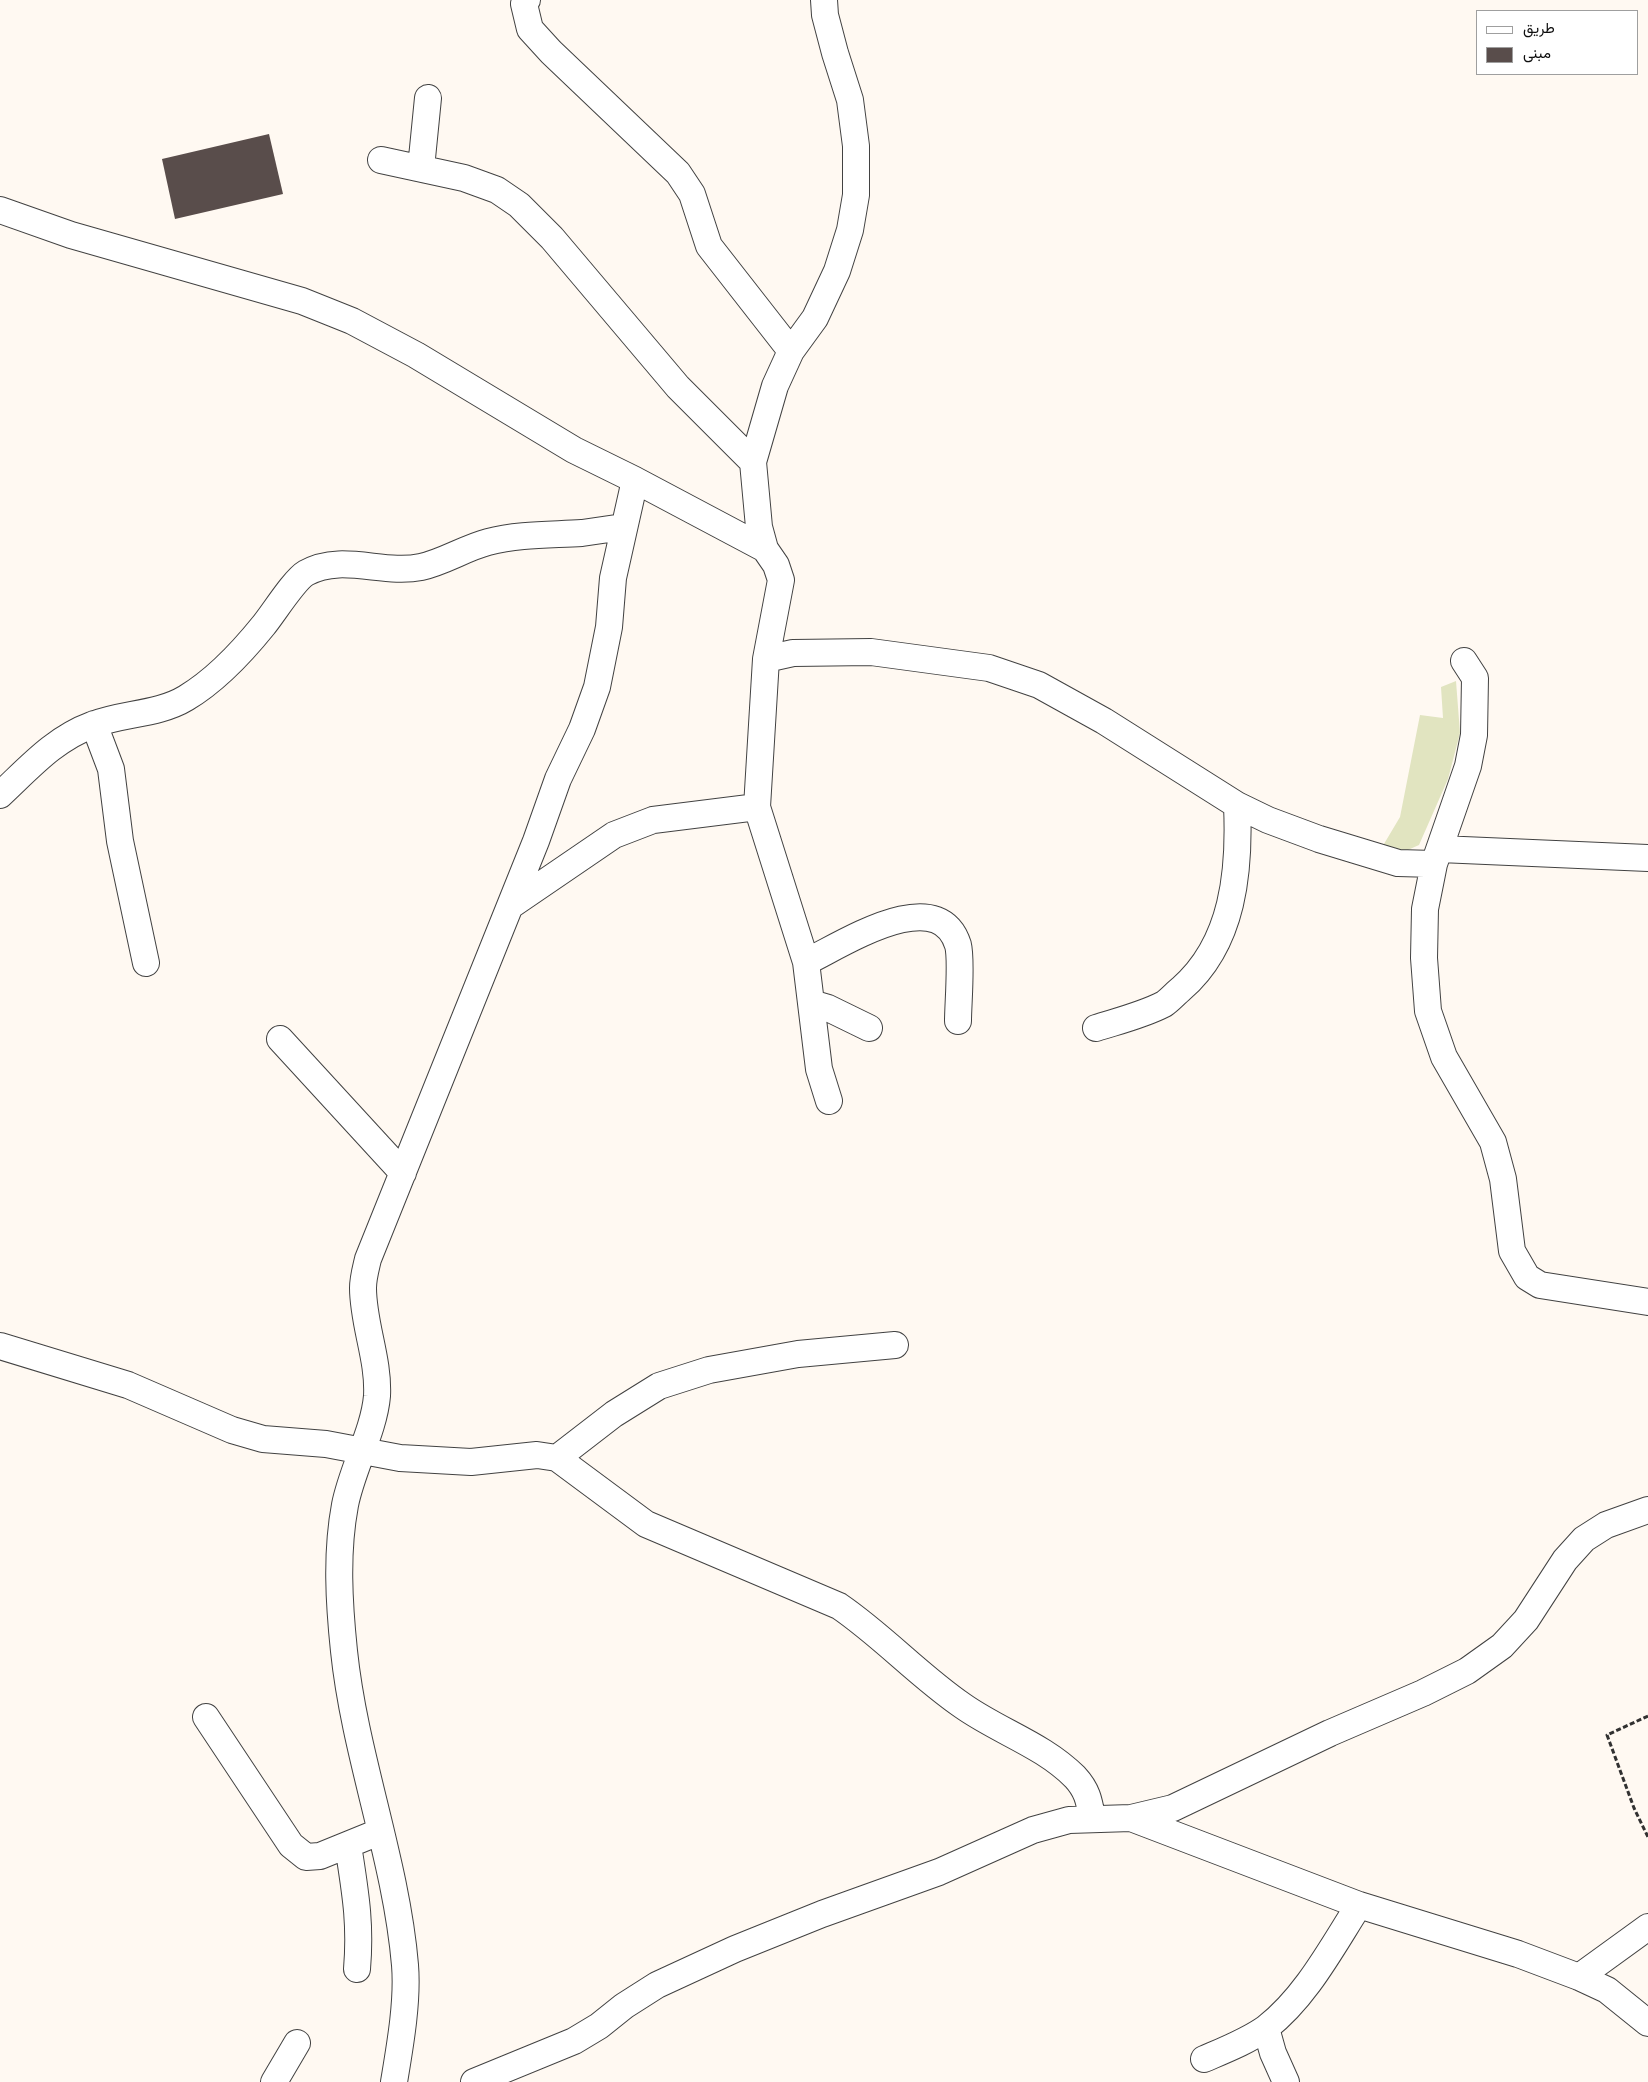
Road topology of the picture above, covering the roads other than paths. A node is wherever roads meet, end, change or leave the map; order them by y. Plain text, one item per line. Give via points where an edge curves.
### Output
1 (527, 0) edge
2 (824, 0) edge
3 (428, 98) dead end
4 (381, 160) dead end
5 (421, 168) junction
6 (0, 210) edge
7 (791, 351) junction
8 (753, 462) junction
9 (635, 480) junction
10 (623, 527) junction
11 (765, 550) junction
12 (766, 659) junction
13 (1464, 661) dead end
14 (94, 724) junction
15 (0, 795) edge
16 (1236, 805) junction
17 (757, 808) junction
18 (1437, 856) junction
19 (1648, 858) edge
20 (510, 906) junction
21 (806, 962) junction
22 (146, 963) dead end
23 (811, 1003) junction
24 (958, 1022) dead end
25 (868, 1028) dead end
26 (1096, 1028) dead end
27 (280, 1039) dead end
28 (829, 1101) dead end
29 (403, 1174) junction
30 (1648, 1302) edge
31 (895, 1345) dead end
32 (0, 1346) edge
33 (361, 1450) junction
34 (557, 1458) junction
35 (1648, 1510) edge
36 (206, 1718) dead end
37 (1092, 1817) junction
38 (1131, 1818) junction
39 (380, 1832) junction
40 (348, 1845) junction
41 (1359, 1905) junction
42 (1648, 1927) edge
43 (357, 1969) dead end
44 (1579, 1977) junction
45 (1648, 2023) edge
46 (1266, 2028) junction
47 (297, 2043) dead end
48 (1204, 2058) dead end
49 (274, 2082) edge
50 (394, 2082) edge
51 (474, 2082) edge
52 (1286, 2082) edge

1 - 7 street via 524,4 530,29 678,172 692,194 709,246
2 - 7 street via 825,15 850,100 856,146 856,194 850,230 837,271 814,318
3 - 5 street
4 - 5 street
5 - 8 street via 497,190 519,205 552,238 678,387
6 - 9 street via 71,235 302,301 352,321 416,355 574,450
7 - 8 street via 775,386
8 - 11 street via 759,526
9 - 10 street
9 - 11 street
10 - 14 street via 488,542 422,567 325,565 304,574 227,666 185,698 139,716
10 - 20 street via 597,687
11 - 12 street via 776,564 782,580
12 - 16 street via 793,653 871,652 990,668 1039,685 1104,721
12 - 17 street
13 - 18 street via 1475,678 1474,734 1468,766
14 - 15 street via 69,735 42,754
14 - 22 street via 112,770 120,841
16 - 18 street via 1319,839 1398,863
16 - 26 street via 1237,869 1228,911 1211,954 1192,979 1165,1003
17 - 20 street via 652,820 614,835
17 - 21 street
18 - 19 street
18 - 30 street via 1425,909 1428,1011 1444,1058 1493,1142 1503,1179 1512,1251 1527,1277 1540,1285
20 - 29 street
21 - 23 street
21 - 24 street via 885,925 904,918 928,916 947,924 958,946
23 - 25 street
23 - 28 street via 819,1069
27 - 29 street
29 - 33 street via 368,1259 363,1287 373,1344 377,1397
31 - 34 street via 798,1354 709,1370 659,1386 581,1437
32 - 33 street via 128,1385 232,1430 263,1439
33 - 34 street via 400,1458 471,1462 537,1456
33 - 39 street via 345,1505 339,1596 344,1653
34 - 37 street via 646,1524 846,1611 867,1625 961,1705 986,1722 1024,1739 1075,1777 1088,1793
35 - 38 street via 1606,1525 1584,1539 1565,1560 1526,1620 1502,1646 1467,1671 1173,1808
36 - 40 street via 291,1845 306,1857 320,1856
37 - 38 street
37 - 51 street via 1033,1830 939,1872 735,1949 657,1985 574,2041
38 - 41 street
39 - 40 street
39 - 50 street via 405,1967 402,2025
40 - 43 street via 359,1909
41 - 44 street via 1518,1954
41 - 46 street via 1295,2000
42 - 44 street
44 - 45 street via 1606,1990
46 - 48 street
46 - 52 street
47 - 49 street

